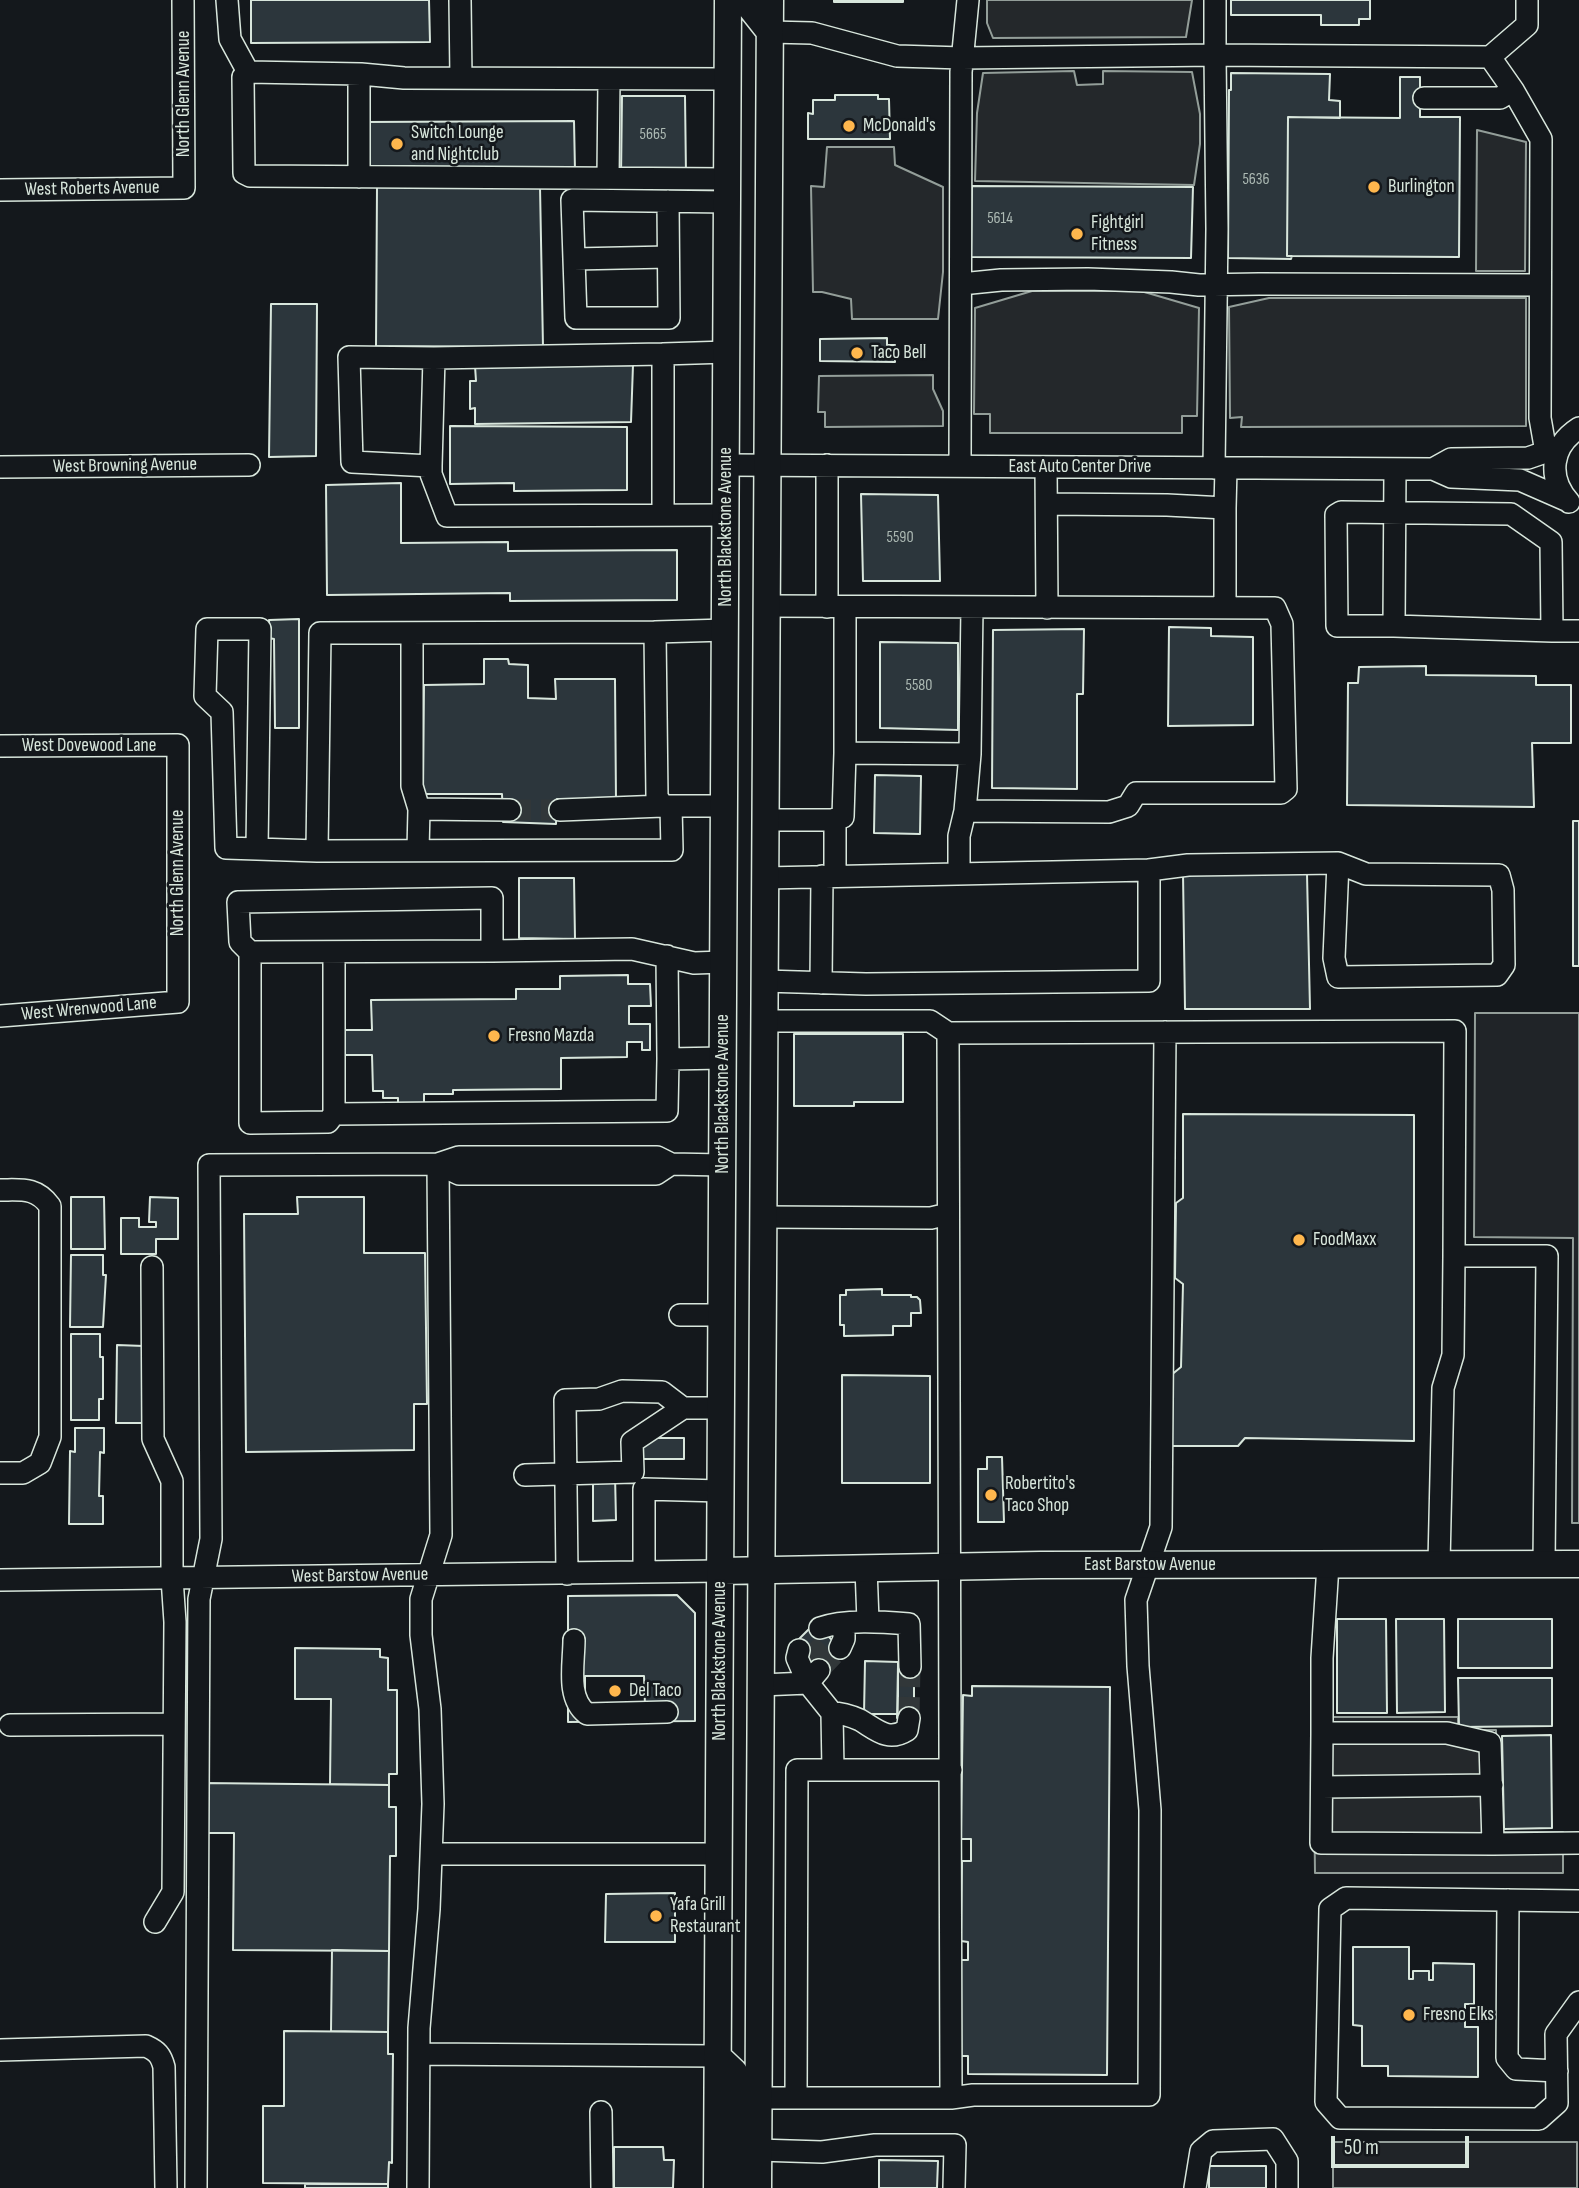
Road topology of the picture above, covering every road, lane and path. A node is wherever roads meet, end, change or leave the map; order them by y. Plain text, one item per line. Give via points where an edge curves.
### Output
1 (183, 0) edge
2 (227, 0) edge
3 (460, 0) edge
4 (729, 0) edge
5 (751, 0) edge
6 (770, 0) edge
7 (968, 0) edge
8 (1215, 0) edge
9 (1527, 0) edge
10 (770, 32) junction
11 (1215, 55) junction
12 (1490, 57) junction
13 (962, 58) junction
14 (248, 72) junction
15 (359, 74) junction
16 (461, 78) junction
17 (609, 79) junction
18 (728, 79) junction
19 (1513, 90) junction
20 (1424, 98) dead end
21 (359, 177) junction
22 (608, 178) junction
23 (184, 188) joint
24 (0, 190) edge
25 (728, 190) junction
26 (668, 201) junction
27 (668, 257) junction
28 (574, 259) junction
29 (961, 284) junction
30 (1215, 285) junction
31 (1541, 285) junction
32 (727, 352) junction
33 (663, 354) junction
34 (433, 358) junction
35 (1579, 428) edge
36 (1553, 449) junction
37 (249, 465) dead end
38 (727, 465) junction
39 (767, 465) junction
40 (431, 466) junction
41 (827, 466) junction
42 (960, 466) junction
43 (0, 467) edge
44 (1046, 467) junction
45 (1220, 468) junction
46 (1395, 469) junction
47 (1433, 469) junction
48 (1046, 504) junction
49 (1573, 505) edge
50 (1225, 508) junction
51 (1394, 512) junction
52 (663, 516) junction
53 (726, 516) junction
54 (766, 606) junction
55 (836, 607) junction
56 (972, 607) junction
57 (1047, 608) junction
58 (1225, 608) junction
59 (1394, 626) junction
60 (726, 630) junction
61 (1552, 631) junction
62 (1579, 631) edge
63 (655, 632) junction
64 (412, 633) junction
65 (178, 745) joint
66 (0, 746) edge
67 (845, 753) junction
68 (970, 754) junction
69 (667, 806) junction
70 (725, 806) junction
71 (419, 809) junction
72 (510, 810) tunnel mouth
73 (560, 810) tunnel mouth
74 (965, 811) junction
75 (835, 819) junction
76 (765, 820) junction
77 (257, 849) junction
78 (418, 850) junction
79 (317, 851) junction
80 (1338, 863) junction
81 (1149, 870) junction
82 (958, 874) junction
83 (828, 876) junction
84 (765, 878) junction
85 (492, 951) junction
86 (250, 952) junction
87 (334, 952) junction
88 (667, 956) junction
89 (724, 962) junction
90 (764, 981) junction
91 (821, 983) junction
92 (178, 1002) joint
93 (0, 1016) edge
94 (764, 1021) junction
95 (1166, 1032) junction
96 (948, 1033) junction
97 (723, 1058) junction
98 (668, 1059) junction
99 (334, 1114) junction
100 (438, 1164) junction
101 (723, 1165) junction
102 (0, 1190) edge
103 (948, 1214) junction
104 (763, 1217) junction
105 (1454, 1256) junction
106 (152, 1267) dead end
107 (680, 1315) dead end
108 (722, 1315) junction
109 (683, 1408) junction
110 (721, 1408) junction
111 (0, 1473) edge
112 (525, 1475) dead end
113 (565, 1475) junction
114 (638, 1480) junction
115 (721, 1491) junction
116 (1438, 1563) junction
117 (1328, 1564) junction
118 (1544, 1564) junction
119 (1579, 1564) edge
120 (1149, 1565) junction
121 (951, 1567) junction
122 (866, 1568) junction
123 (761, 1569) junction
124 (720, 1571) junction
125 (644, 1572) junction
126 (567, 1574) junction
127 (428, 1575) junction
128 (204, 1577) junction
129 (172, 1578) junction
130 (0, 1580) edge
131 (868, 1621) junction
132 (834, 1635) tunnel mouth
133 (574, 1640) dead end
134 (910, 1667) tunnel mouth
135 (761, 1685) junction
136 (667, 1712) dead end
137 (832, 1713) junction
138 (909, 1718) dead end
139 (174, 1724) junction
140 (10, 1725) dead end
141 (1322, 1733) junction
142 (833, 1770) junction
143 (951, 1770) junction
144 (1492, 1786) junction
145 (1322, 1787) junction
146 (760, 1817) junction
147 (797, 1818) junction
148 (1579, 1843) edge
149 (1493, 1844) junction
150 (432, 1854) junction
151 (719, 1854) junction
152 (1508, 1900) junction
153 (1579, 1901) edge
154 (155, 1922) dead end
155 (1579, 2002) edge
156 (0, 2050) edge
157 (419, 2054) junction
158 (718, 2056) junction
159 (1557, 2071) junction
160 (758, 2098) junction
161 (796, 2098) junction
162 (951, 2098) junction
163 (601, 2112) dead end
164 (758, 2150) junction
165 (166, 2188) edge
166 (196, 2188) edge
167 (418, 2188) edge
168 (601, 2188) edge
169 (717, 2188) edge
170 (739, 2188) edge
171 (758, 2188) edge
172 (954, 2188) edge
173 (1195, 2188) edge
174 (1287, 2188) edge

1 - 23 street, North Glenn Avenue
2 - 14 street via 230,39
3 - 16 street
4 - 18 main road, North Blackstone Avenue
5 - 10 main road via 751,8
6 - 10 main road
7 - 13 street
8 - 11 street
9 - 12 street via 1527,25
10 - 13 street via 812,33 897,55
10 - 39 main road
11 - 12 street
11 - 13 street
11 - 30 street
12 - 19 street
13 - 29 street
14 - 15 street
14 - 21 street via 243,77 244,173
15 - 16 street
15 - 21 street
16 - 17 street
17 - 18 street
17 - 22 street
18 - 25 main road, North Blackstone Avenue
19 - 20 street via 1500,98
19 - 31 street via 1541,139
21 - 22 street
22 - 25 street
23 - 24 street, West Roberts Avenue
25 - 26 street
25 - 32 main road, North Blackstone Avenue
26 - 27 street
26 - 28 street via 572,200
27 - 28 street
27 - 28 street via 669,318 576,318
29 - 30 street via 1088,279
29 - 42 street
30 - 31 street
30 - 45 street
31 - 36 street via 1540,418
32 - 33 street
32 - 38 main road, North Blackstone Avenue
33 - 34 street
33 - 52 street
34 - 40 street
34 - 40 street via 349,357 352,462
35 - 36 street
36 - 47 street, East Auto Center Drive via 1517,460 1451,459
36 - 49 street via 1561,493
37 - 43 street, West Browning Avenue
38 - 39 street, East Auto Center Drive
38 - 53 main road, North Blackstone Avenue
39 - 41 street, East Auto Center Drive
39 - 54 main road
40 - 52 street via 447,516
41 - 42 street, East Auto Center Drive
41 - 55 street
42 - 44 street, East Auto Center Drive
44 - 45 street, East Auto Center Drive
44 - 48 street
45 - 46 street, East Auto Center Drive
45 - 50 street
46 - 47 street, East Auto Center Drive
46 - 51 street
47 - 49 street, East Auto Center Drive via 1451,477 1520,480
48 - 50 street
48 - 57 street
50 - 58 street
51 - 59 street
51 - 59 street via 1341,512 1336,516 1337,626
51 - 61 street via 1511,514 1551,542
52 - 53 street
53 - 60 main road, North Blackstone Avenue
54 - 55 street
54 - 76 main road
55 - 56 street
55 - 67 street
56 - 57 street
56 - 68 street
57 - 58 street
58 - 74 street via 1275,608 1282,624 1286,789 1281,793 1136,793 1128,806 1109,812
59 - 61 street
60 - 63 street
60 - 70 main road, North Blackstone Avenue
61 - 62 street
63 - 64 street
63 - 69 street via 657,797
64 - 71 street via 412,786
64 - 79 street via 320,633
65 - 66 street, West Dovewood Lane
65 - 92 street, North Glenn Avenue
67 - 68 street
67 - 75 street via 843,817
68 - 74 street
69 - 70 street
69 - 73 street
69 - 78 street via 672,850
70 - 89 main road, North Blackstone Avenue
71 - 72 street
71 - 78 street
74 - 82 street
75 - 76 street
75 - 83 street
76 - 84 main road
77 - 77 street via 260,629 207,629 205,696 222,712 226,848
77 - 79 street
78 - 79 street
80 - 80 street via 1366,874 1499,875 1504,965 1497,975 1338,977
80 - 81 street via 1188,865
81 - 82 street
81 - 91 street via 1149,981
82 - 83 street
83 - 84 street
83 - 91 street
84 - 90 main road
85 - 86 street via 492,898 238,902 240,942
85 - 87 street
85 - 88 street via 632,949
86 - 87 street
86 - 99 street via 250,1123 328,1122
87 - 99 street
88 - 89 street
88 - 98 street
89 - 97 main road, North Blackstone Avenue
90 - 91 street
90 - 94 main road
92 - 93 street, West Wrenwood Lane
94 - 96 street via 930,1021
94 - 104 main road
95 - 96 street
95 - 105 street via 1455,1031
95 - 120 street via 1161,1527
96 - 103 street
97 - 98 street
97 - 101 main road, North Blackstone Avenue
98 - 99 street via 667,1111
100 - 101 street via 459,1157 657,1157 671,1164
100 - 127 street via 441,1535
100 - 128 street via 209,1165 211,1539
101 - 108 main road, North Blackstone Avenue
102 - 111 street via 27,1190 42,1195 50,1206 50,1437 40,1463 23,1473
103 - 104 street via 931,1218
103 - 121 street
104 - 123 main road
105 - 116 street via 1453,1355 1443,1388
105 - 118 street via 1547,1256
106 - 129 street via 153,1439 172,1481
107 - 108 street
108 - 110 main road, North Blackstone Avenue
109 - 110 street
109 - 113 street via 662,1392 622,1391 599,1399 565,1400
109 - 114 street via 632,1442
110 - 115 main road, North Blackstone Avenue
112 - 113 street
113 - 114 street
113 - 126 street
114 - 115 street
114 - 125 street
115 - 124 main road, North Blackstone Avenue
116 - 117 main road, East Barstow Avenue
116 - 118 main road, East Barstow Avenue
117 - 120 main road, East Barstow Avenue
117 - 141 street
118 - 119 main road, East Barstow Avenue
120 - 121 main road, East Barstow Avenue
120 - 162 street via 1136,1600 1150,1810 1149,2095
121 - 122 main road, East Barstow Avenue
121 - 143 street
122 - 123 main road, East Barstow Avenue
122 - 131 street
123 - 124 main road, East Barstow Avenue
123 - 135 main road
124 - 125 street, West Barstow Avenue
124 - 151 main road, North Blackstone Avenue
125 - 126 street, West Barstow Avenue
126 - 127 street, West Barstow Avenue
127 - 128 street, West Barstow Avenue
127 - 150 street via 421,1599 421,1635 430,1709
128 - 129 street, West Barstow Avenue
128 - 166 street via 199,1611
129 - 130 street, West Barstow Avenue
129 - 139 street
131 - 132 street
131 - 134 street via 909,1624
133 - 136 street via 574,1699 580,1709 587,1714
135 - 137 street via 807,1666
135 - 146 main road
137 - 138 street via 858,1719 886,1735 907,1730
137 - 142 street
139 - 140 street
139 - 154 street via 173,1892
141 - 144 street via 1447,1733 1490,1742
141 - 145 street
142 - 143 street
142 - 147 street via 797,1770
143 - 162 street
144 - 145 street
144 - 149 street
145 - 149 street via 1321,1843
146 - 147 street
146 - 160 main road
147 - 161 street
148 - 149 street
150 - 151 street
150 - 157 street
151 - 158 main road, North Blackstone Avenue
152 - 153 street
152 - 159 street via 1507,2058 1516,2069
152 - 159 street via 1346,1898 1329,1909 1326,2102 1340,2118 1539,2119 1557,2103
155 - 159 street via 1556,2034
156 - 165 street via 146,2046 155,2050 164,2067
157 - 158 street
157 - 167 street
158 - 169 main road, North Blackstone Avenue
158 - 170 main road via 734,2072 739,2091
160 - 161 street
160 - 164 main road
161 - 162 street
163 - 168 street
164 - 171 main road
164 - 172 street via 822,2152 955,2145
173 - 174 street via 1201,2151 1213,2141 1273,2139 1287,2161

